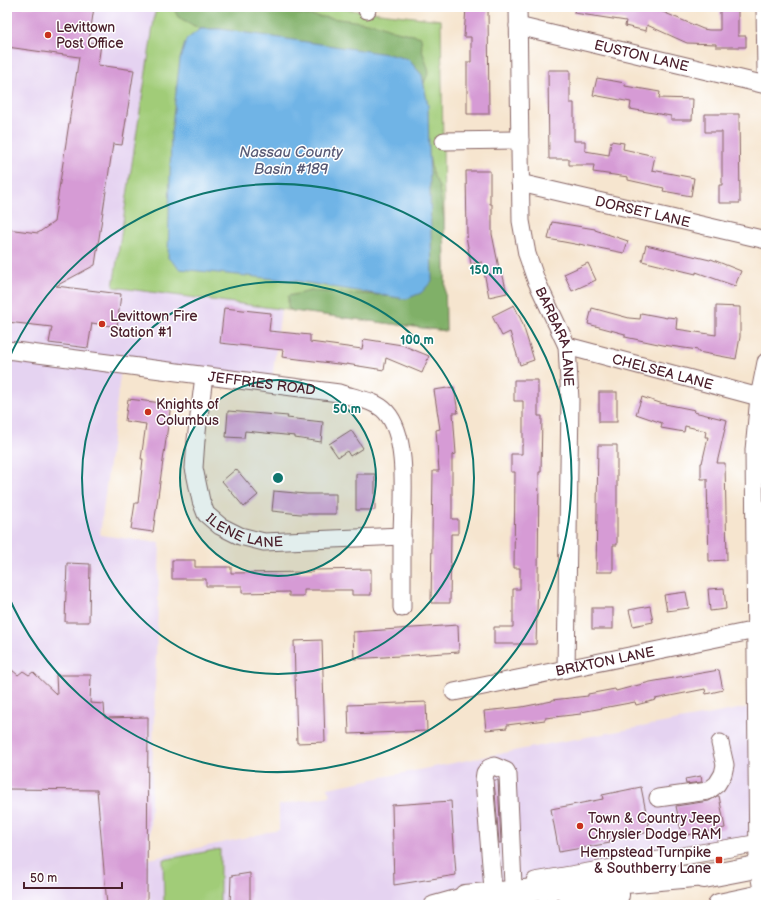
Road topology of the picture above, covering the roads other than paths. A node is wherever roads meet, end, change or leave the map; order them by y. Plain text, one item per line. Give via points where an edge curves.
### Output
1 (518, 7) edge
2 (765, 7) edge
3 (518, 26) junction
4 (766, 71) edge
5 (766, 85) edge
6 (520, 140) junction
7 (444, 141) dead end
8 (520, 183) junction
9 (766, 240) edge
10 (567, 346) junction
11 (7, 350) edge
12 (766, 362) edge
13 (204, 376) junction
14 (759, 397) junction
15 (402, 536) junction
16 (402, 608) dead end
17 (756, 630) junction
18 (566, 669) junction
19 (454, 692) dead end
20 (720, 743) dead end
21 (658, 798) dead end
22 (762, 843) edge
23 (762, 866) edge
24 (718, 874) junction
25 (514, 885) junction
26 (493, 889) junction
27 (765, 895) edge
28 (467, 901) edge
29 (433, 905) edge
30 (569, 905) edge
31 (719, 905) edge

1 - 3 street, BARBARA LANE
2 - 4 street
3 - 5 street, EUSTON LANE
3 - 6 street, BARBARA LANE
6 - 7 street
6 - 8 street, BARBARA LANE
8 - 9 street, DORSET LANE
8 - 10 street, BARBARA LANE via 521,220 527,254 536,280
10 - 14 street, CHELSEA LANE
10 - 18 street, BARBARA LANE via 570,400
11 - 13 street, JEFFRIES ROAD
12 - 14 street
13 - 15 street, JEFFRIES ROAD via 339,393 377,405 387,413 394,425 404,467
13 - 15 street, ILENE LANE via 194,468 206,514 220,526 240,536 264,542
14 - 17 street via 754,450
15 - 16 street, JEFFRIES ROAD
17 - 18 street, BRIXTON LANE
17 - 22 street
18 - 19 street, BRIXTON LANE
20 - 21 street via 725,765 717,784 708,791
22 - 23 street
22 - 25 street
23 - 24 main road
23 - 27 street
24 - 28 main road
24 - 30 main road
25 - 26 street
25 - 26 street via 508,775 506,771 494,766 484,772
26 - 28 street
27 - 31 main road
28 - 29 street

